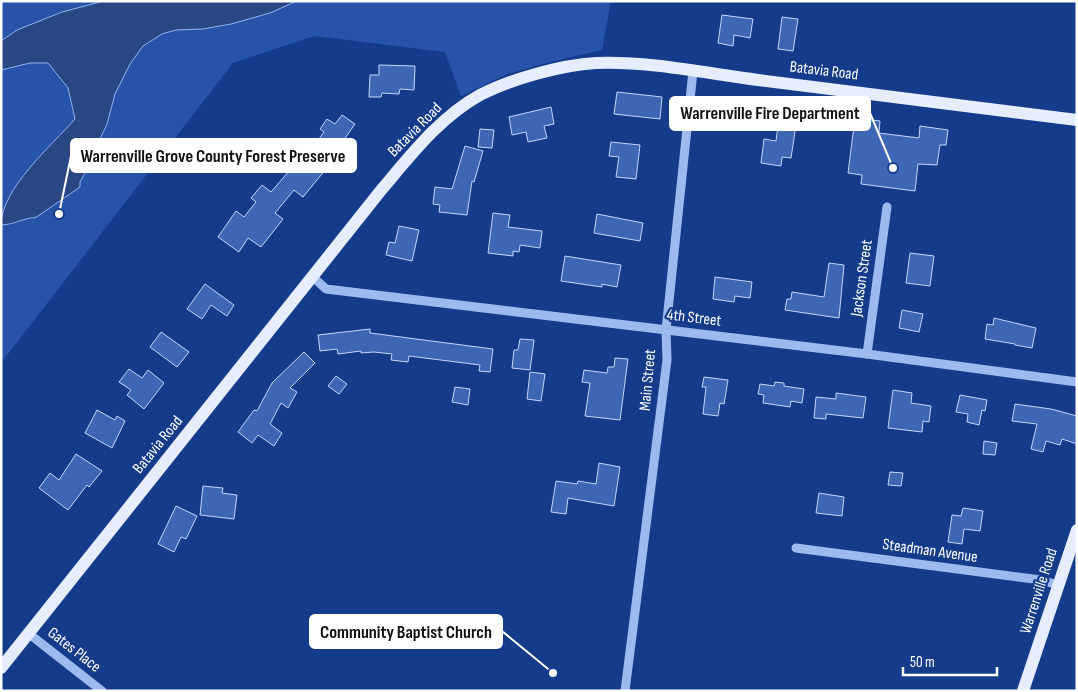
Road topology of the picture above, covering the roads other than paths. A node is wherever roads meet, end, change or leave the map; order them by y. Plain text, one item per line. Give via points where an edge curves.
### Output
1 (693, 71) junction
2 (1077, 120) edge
3 (887, 207) dead end
4 (313, 276) junction
5 (666, 330) junction
6 (867, 354) junction
7 (1077, 382) edge
8 (1077, 530) edge
9 (796, 548) dead end
10 (1073, 551) edge
11 (1058, 585) junction
12 (28, 633) junction
13 (1, 668) edge
14 (102, 691) edge
15 (625, 691) edge
16 (1023, 691) edge

1 - 2 main road, Batavia Road
1 - 4 main road, Batavia Road via 595,63 556,68 481,95 440,125 410,156
1 - 5 street, Main Street
3 - 6 street, Jackson Street
4 - 5 street, 4th Street via 326,288
4 - 12 main road, Batavia Road
5 - 6 street, 4th Street
5 - 15 street, Main Street via 667,360
6 - 7 street, 4th Street
8 - 10 main road, Warrenville Road
9 - 11 street, Steadman Avenue via 1041,580
10 - 11 main road, Warrenville Road
11 - 16 main road, Warrenville Road
12 - 13 main road, Batavia Road
12 - 14 street, Gates Place

